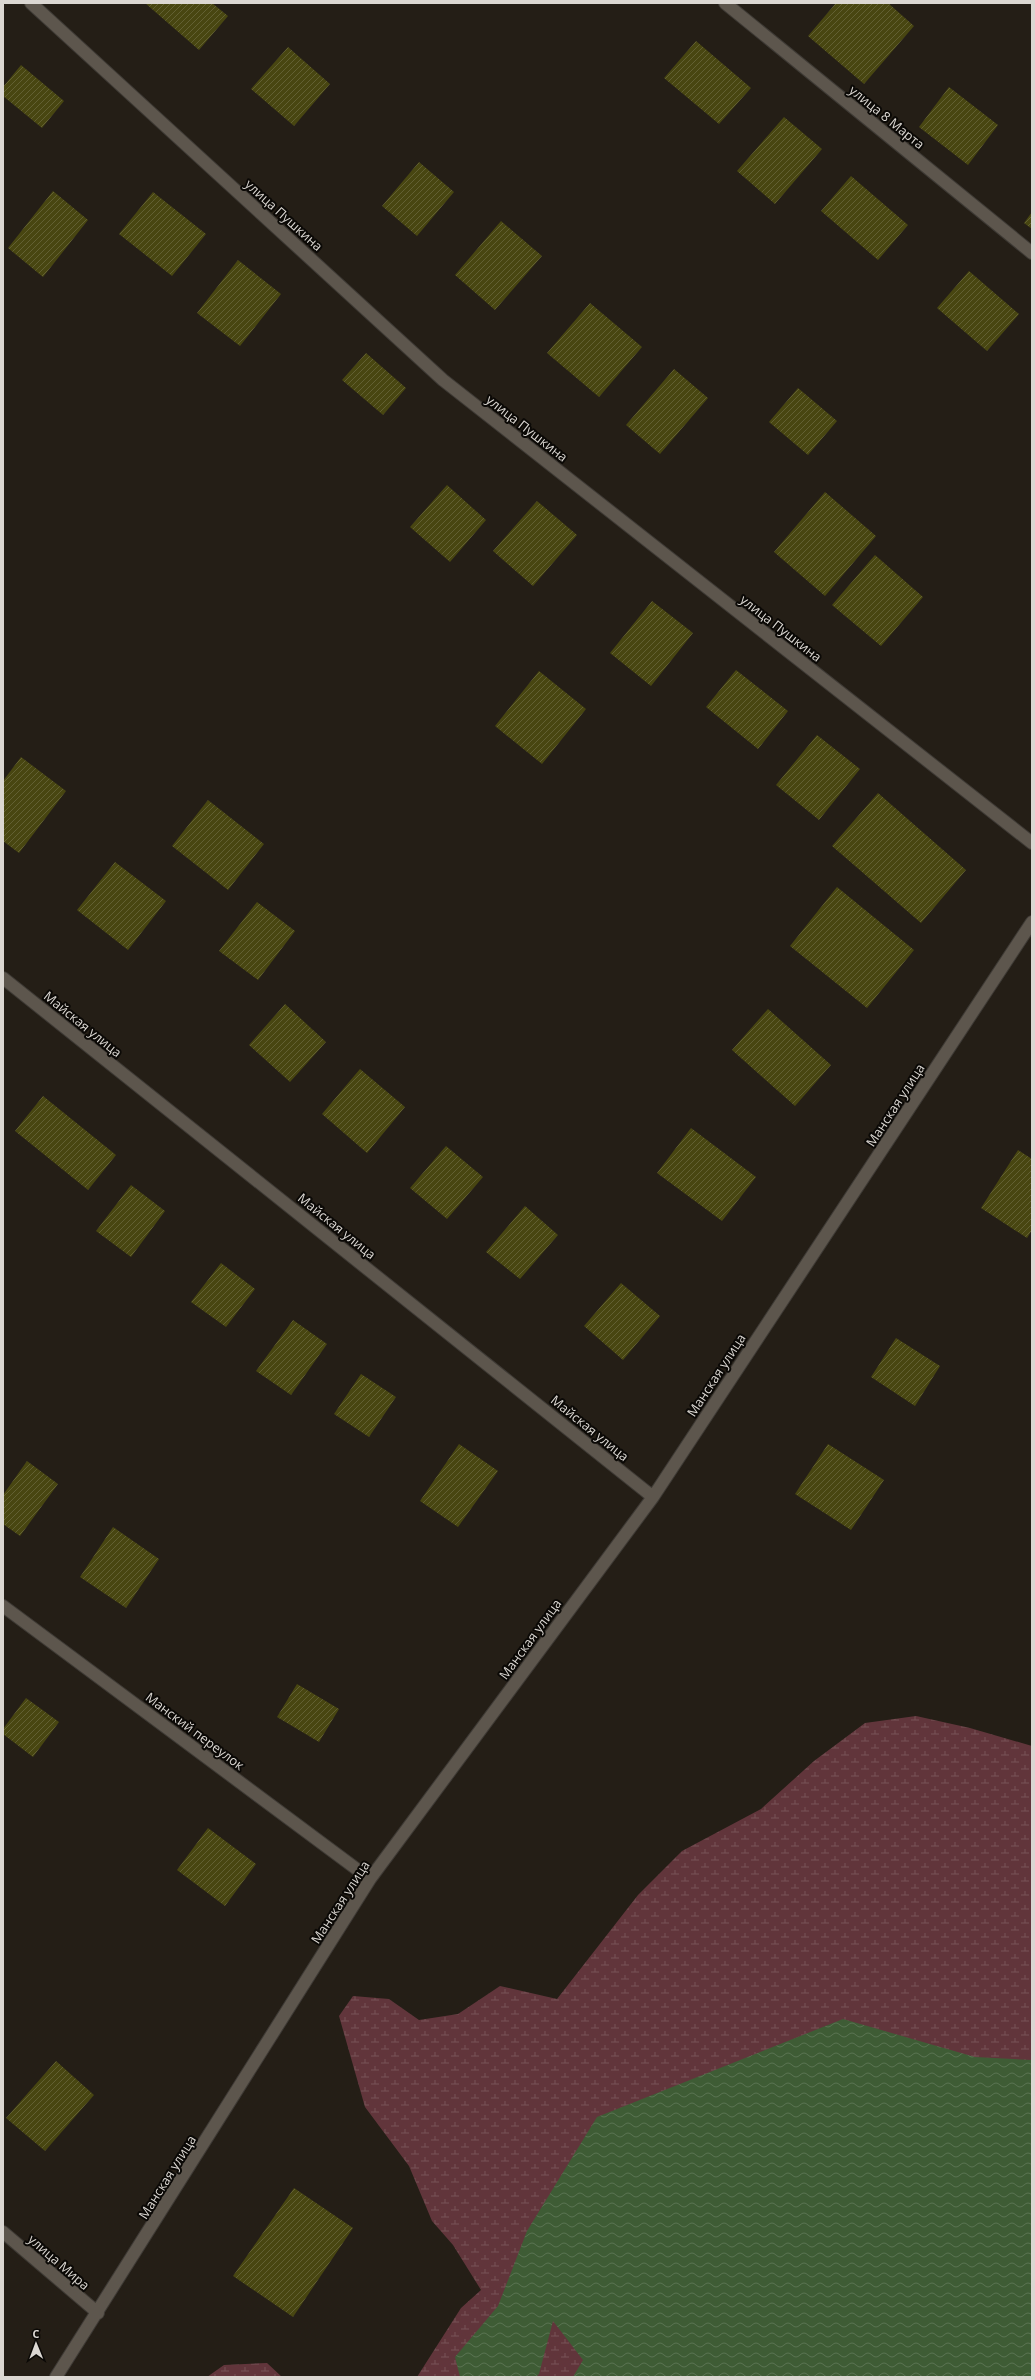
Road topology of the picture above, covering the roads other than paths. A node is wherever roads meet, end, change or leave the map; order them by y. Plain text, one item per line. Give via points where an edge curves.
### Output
1 (31, 3) edge
2 (725, 3) edge
3 (1032, 253) edge
4 (1032, 843) edge
5 (1032, 922) edge
6 (3, 978) edge
7 (653, 1497) junction
8 (3, 1606) edge
9 (370, 1879) junction
10 (3, 2232) edge
11 (98, 2313) junction
12 (56, 2377) edge

1 - 4 street, улица Пушкина via 443,380
2 - 3 street, улица 8 Марта
5 - 7 street, Манская улица
6 - 7 street, Майская улица
7 - 9 street, Манская улица
8 - 9 street, Манский переулок
9 - 11 street, Манская улица
10 - 11 street, улица Мира
11 - 12 street, Манская улица

